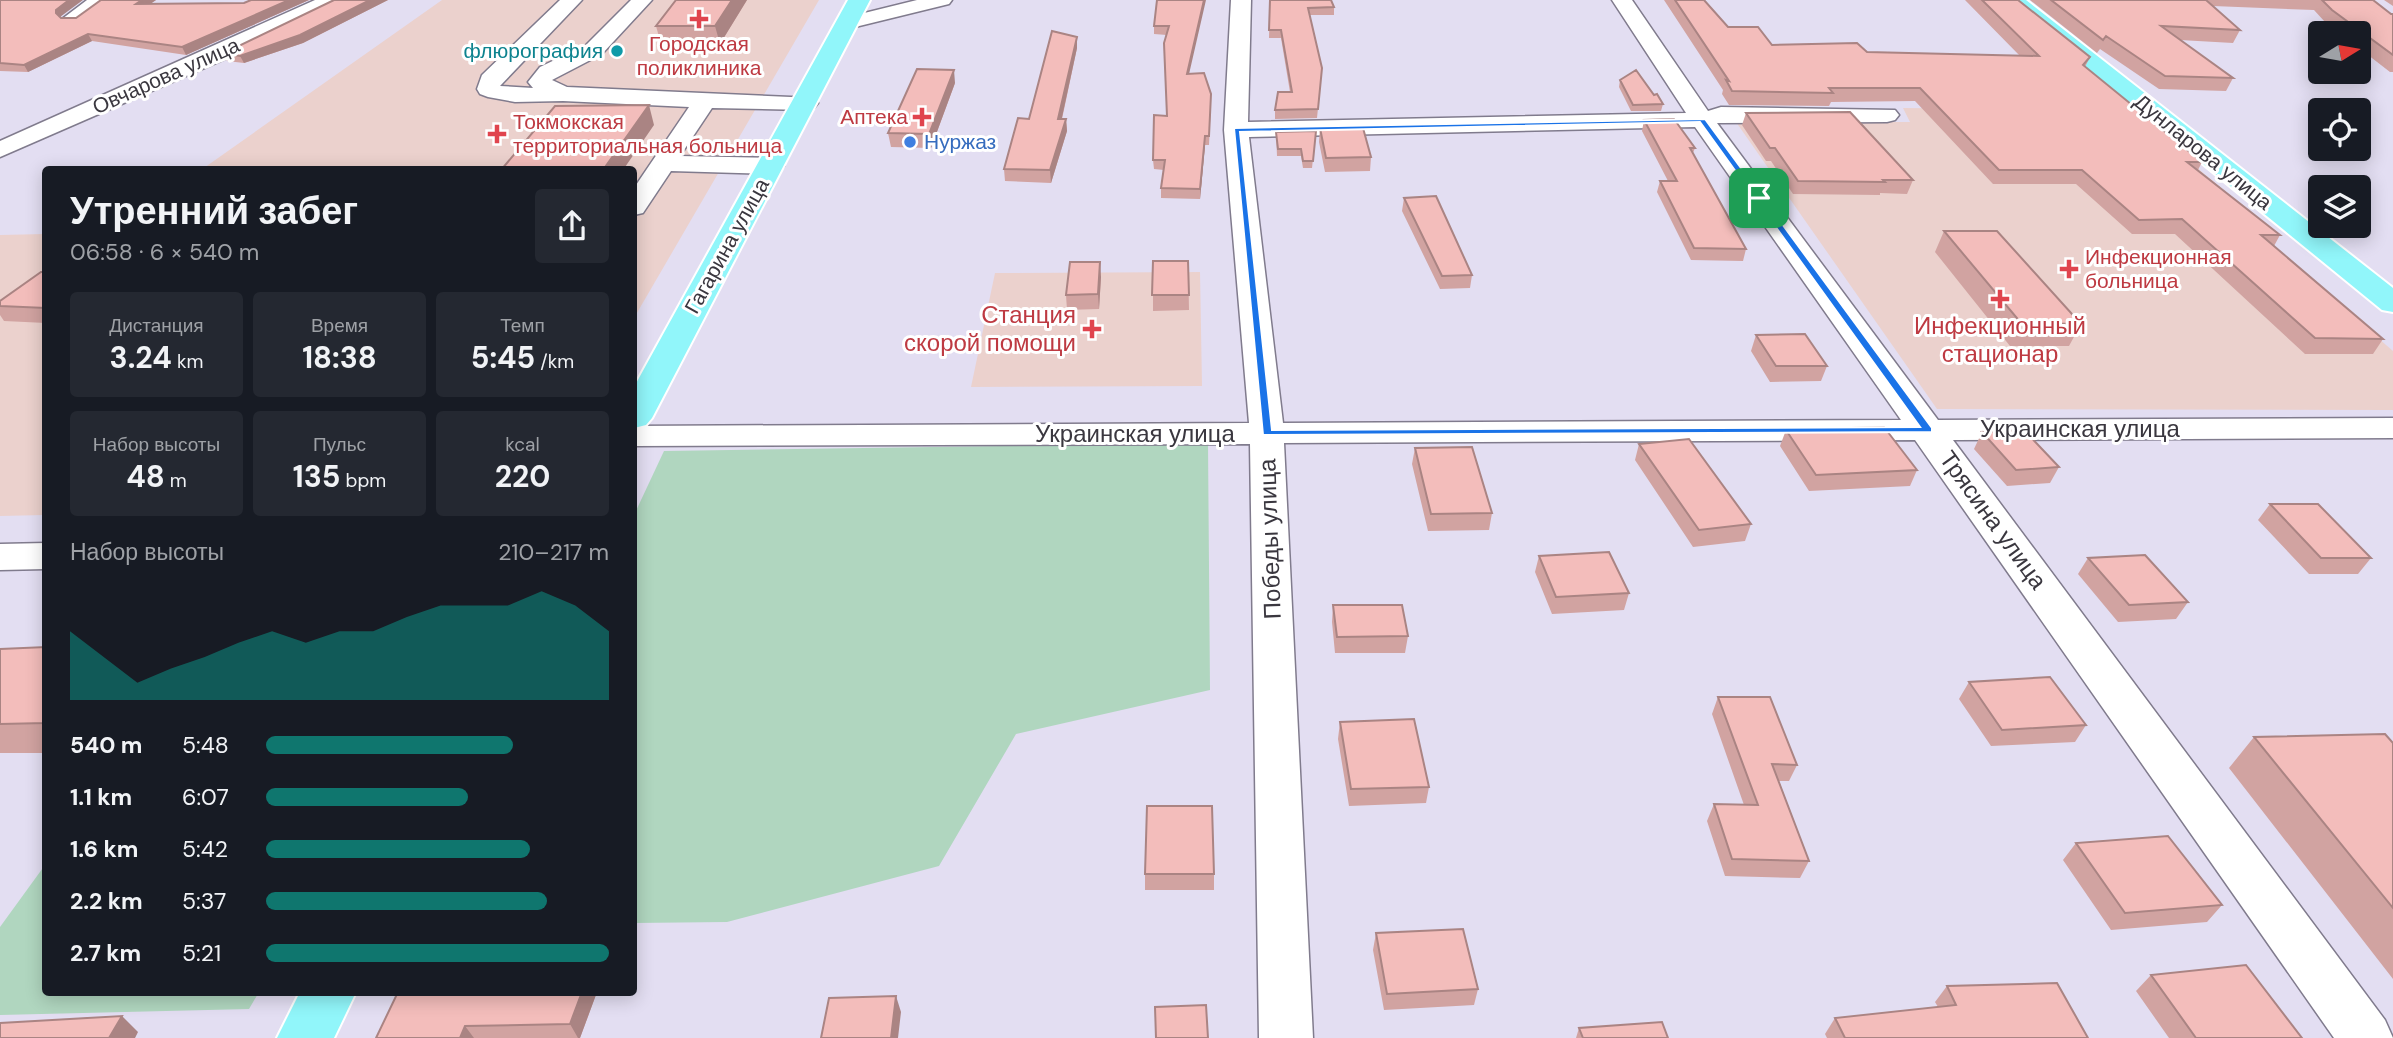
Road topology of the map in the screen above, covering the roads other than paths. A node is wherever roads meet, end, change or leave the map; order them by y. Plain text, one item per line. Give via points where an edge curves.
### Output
1 (101, 0) edge
2 (331, 0) edge
3 (572, 0) edge
4 (642, 0) edge
5 (942, 0) edge
6 (1241, 0) edge
7 (1622, 0) edge
8 (2014, 0) edge
9 (853, 11) edge
10 (72, 19) edge
11 (562, 94) junction
12 (703, 103) junction
13 (806, 103) junction
14 (1887, 115) dead end
15 (1702, 120) junction
16 (1236, 130) junction
17 (0, 150) edge
18 (663, 163) junction
19 (771, 166) junction
20 (637, 202) edge
21 (2393, 303) edge
22 (637, 412) edge
23 (2393, 428) edge
24 (1928, 430) junction
25 (1267, 433) junction
26 (637, 436) edge
27 (42, 556) edge
28 (0, 557) edge
29 (327, 996) edge
30 (305, 1038) edge
31 (1286, 1038) edge
32 (2366, 1038) edge

1 - 10 street
2 - 17 street, Овчарова улица
3 - 11 street via 490,80 488,89 498,94
4 - 11 street via 586,55 542,75 539,82
5 - 9 street
6 - 16 street, Победы улица
7 - 15 street, Трясина улица
8 - 21 main road, Дунларова улица
9 - 13 main road, Гагарина улица
11 - 12 street
12 - 13 street
12 - 18 street
13 - 19 main road, Гагарина улица
14 - 15 street via 1721,114
15 - 16 street
15 - 24 street, Трясина улица
16 - 25 street, Победы улица
18 - 19 street
18 - 20 street
19 - 22 main road, Гагарина улица
23 - 24 street, Украинская улица
24 - 25 street, Украинская улица
24 - 32 street, Трясина улица
25 - 26 street, Украинская улица
25 - 31 street, Победы улица
27 - 28 street
29 - 30 main road

